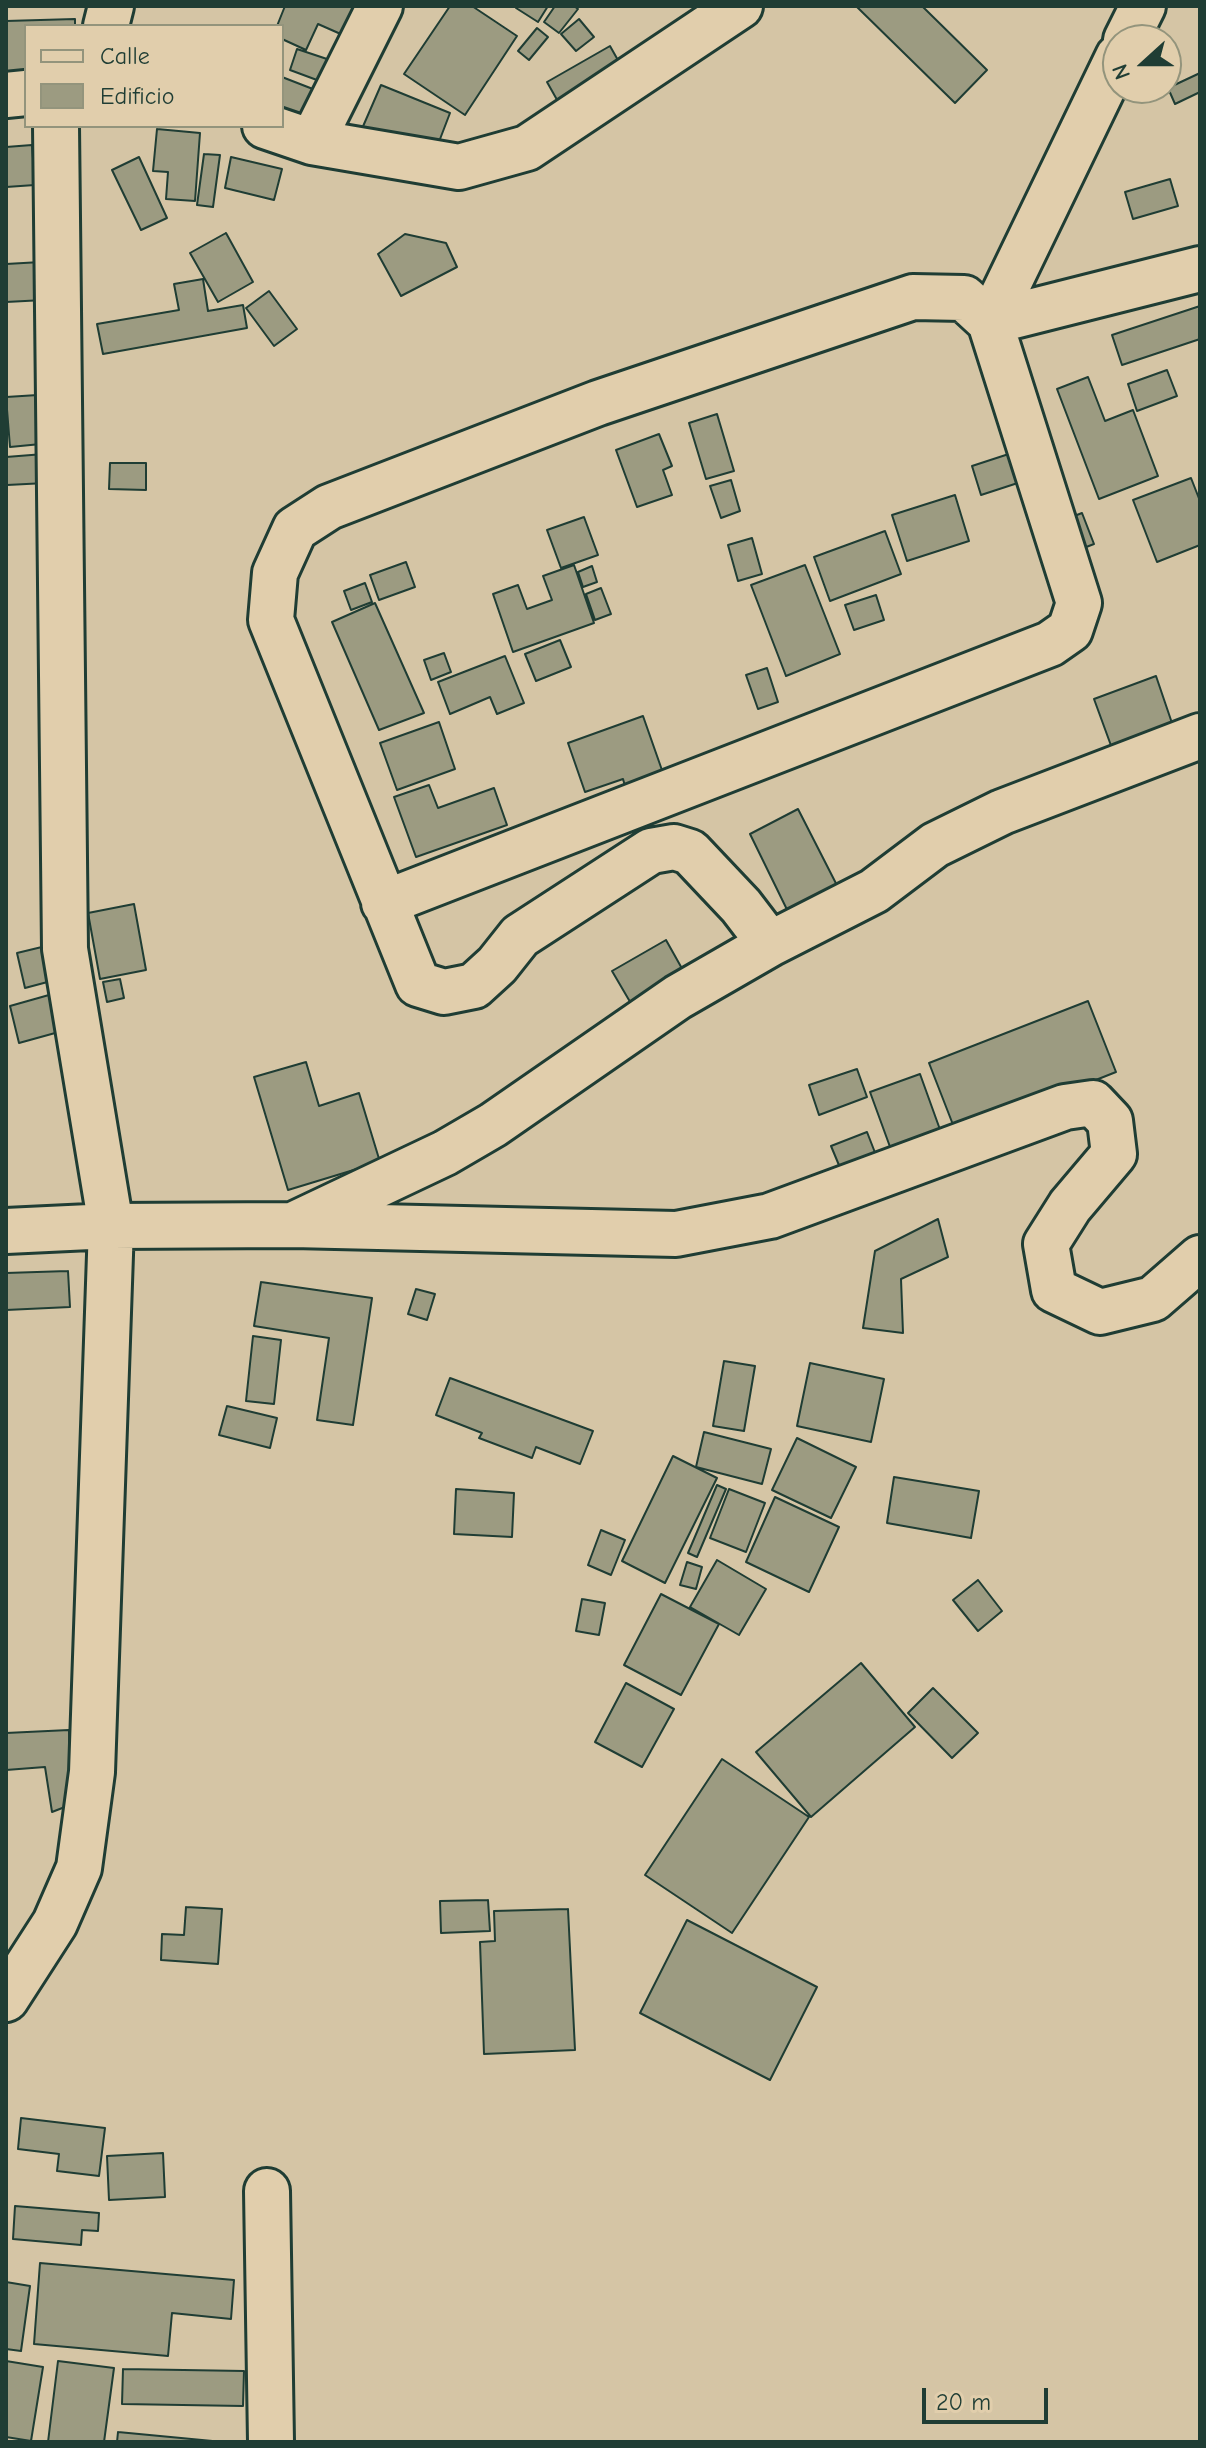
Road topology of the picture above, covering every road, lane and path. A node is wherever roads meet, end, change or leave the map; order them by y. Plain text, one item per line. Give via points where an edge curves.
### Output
1 (380, 6) edge
2 (740, 6) edge
3 (1143, 6) edge
4 (1134, 24) edge
5 (1102, 90) edge
6 (56, 128) edge
7 (271, 128) edge
8 (312, 142) junction
9 (1200, 269) edge
10 (990, 322) junction
11 (1200, 736) edge
12 (384, 903) junction
13 (770, 944) junction
14 (293, 1225) junction
15 (111, 1226) junction
16 (6, 1231) edge
17 (1200, 1258) edge
18 (6, 1999) edge
19 (267, 2191) dead end
20 (271, 2442) edge

1 - 8 street
2 - 8 street via 527,148 459,167
3 - 4 street
5 - 10 street
6 - 15 street via 65,949
7 - 8 street
9 - 10 street
10 - 12 street via 1079,603 1070,630 1050,644
10 - 12 street via 964,298 913,297 598,403 329,507 295,529 275,573 271,620
11 - 13 street via 1002,812 935,845 874,891
12 - 13 street via 418,984 444,992 474,986 520,936 651,851 674,847 690,852
13 - 14 street via 678,997 493,1125
14 - 15 street
14 - 17 street via 676,1234 770,1216 1065,1107 1093,1103 1110,1121 1114,1154 1046,1244 1054,1290 1100,1312 1153,1299
15 - 16 street
15 - 18 street via 92,1772 79,1868 55,1923
19 - 20 street

